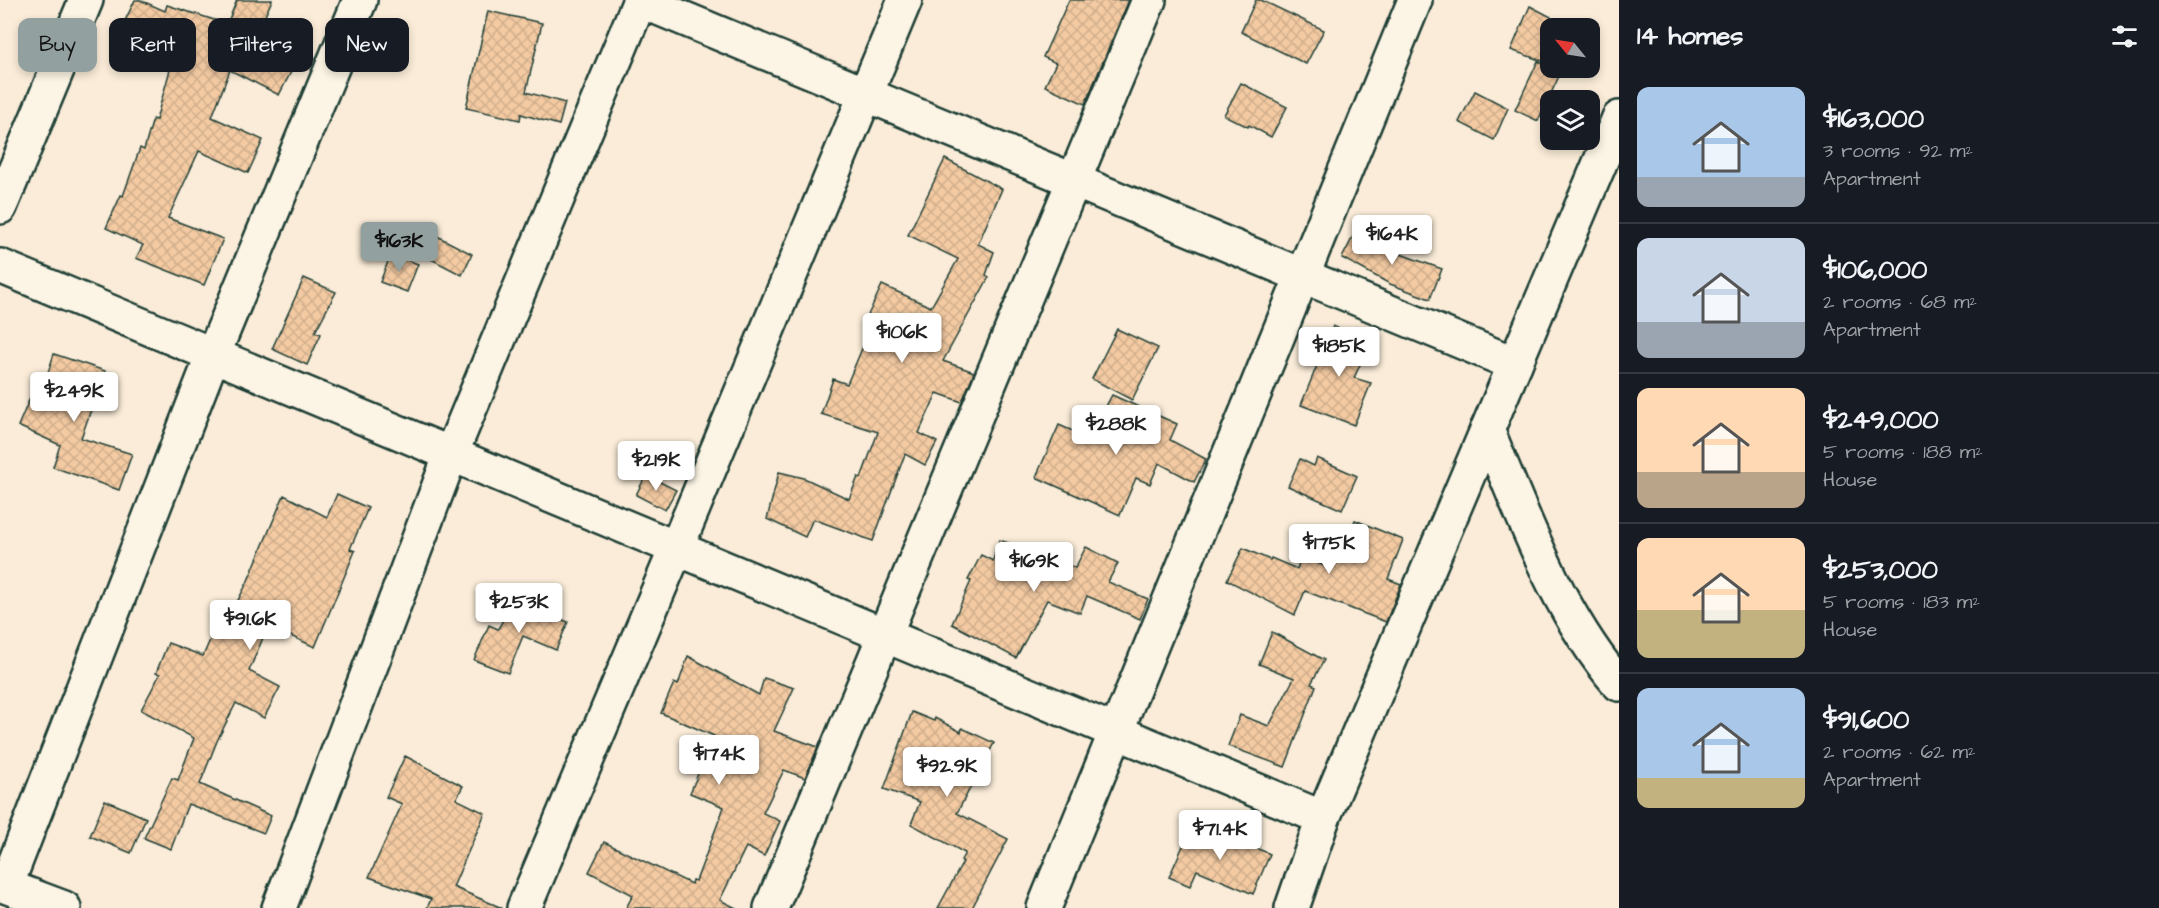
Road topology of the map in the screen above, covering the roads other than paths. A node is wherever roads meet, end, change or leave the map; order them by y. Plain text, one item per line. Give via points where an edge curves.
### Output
1 (86, 0) edge
2 (360, 0) edge
3 (640, 0) edge
4 (905, 0) edge
5 (1149, 0) edge
6 (1415, 0) edge
7 (866, 94) junction
8 (1619, 118) edge
9 (1074, 180) junction
10 (0, 207) edge
11 (0, 266) edge
12 (1302, 275) junction
13 (213, 355) junction
14 (1515, 364) junction
15 (1487, 430) junction
16 (451, 454) junction
17 (676, 549) junction
18 (884, 635) junction
19 (1619, 684) edge
20 (1115, 732) junction
21 (1323, 818) junction
22 (3, 885) edge
23 (64, 908) edge
24 (279, 908) edge
25 (524, 908) edge
26 (771, 908) edge
27 (1044, 908) edge
28 (1292, 908) edge

1 - 10 street
2 - 13 street
3 - 7 street
3 - 16 street
4 - 7 street
5 - 9 street
6 - 12 street
7 - 9 street
7 - 17 street
8 - 14 street
9 - 12 street
9 - 18 street
11 - 13 street
12 - 14 street
12 - 20 street
13 - 16 street
13 - 22 street
14 - 15 street
15 - 19 street via 1554,585 1602,665
15 - 21 street
16 - 17 street
16 - 24 street
17 - 18 street
17 - 25 street
18 - 20 street
18 - 26 street
20 - 21 street
20 - 27 street
21 - 28 street
22 - 23 street

